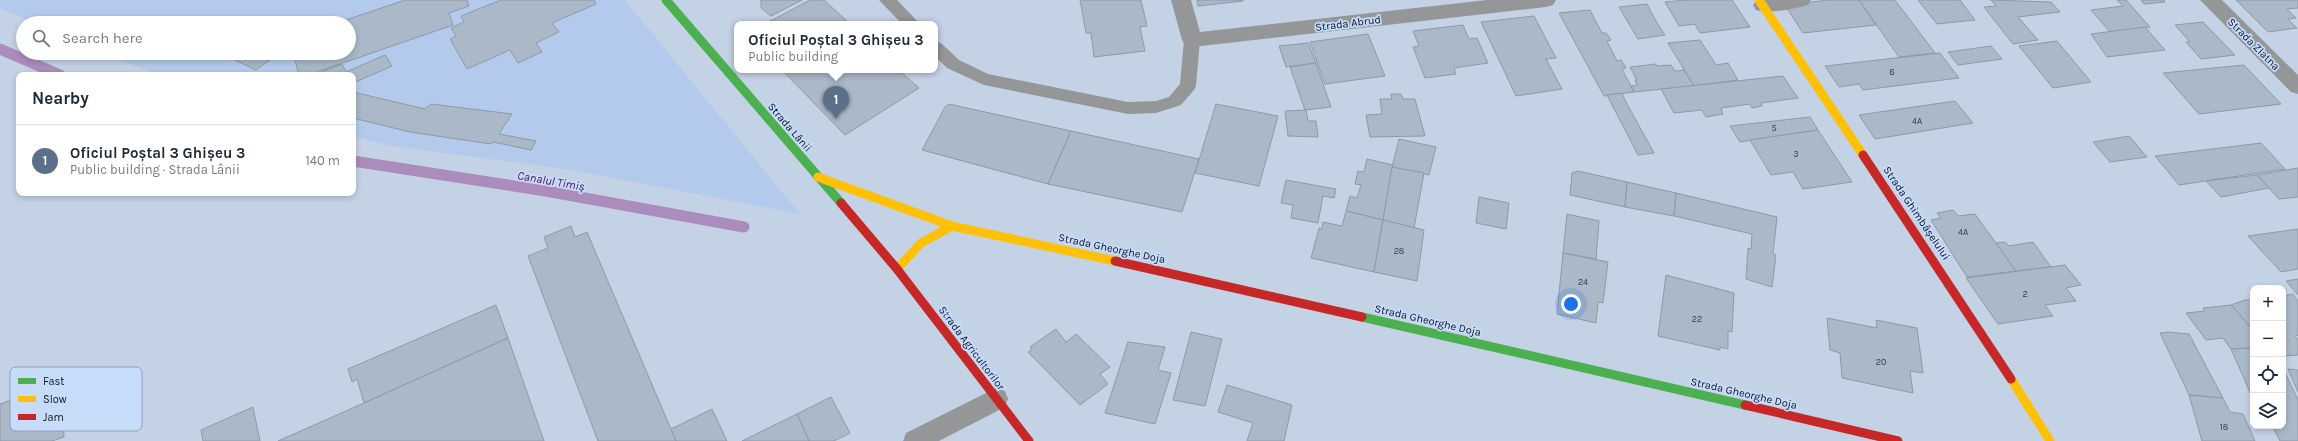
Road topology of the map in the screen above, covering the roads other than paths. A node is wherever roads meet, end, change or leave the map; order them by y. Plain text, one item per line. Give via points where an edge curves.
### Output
1 (666, 0) edge
2 (887, 0) edge
3 (1181, 0) edge
4 (1546, 0) edge
5 (1801, 0) edge
6 (2210, 0) edge
7 (1761, 2) edge
8 (909, 21) edge
9 (1192, 40) junction
10 (938, 49) edge
11 (2298, 88) edge
12 (818, 177) junction
13 (952, 226) junction
14 (897, 268) junction
15 (996, 399) junction
16 (916, 441) edge
17 (1029, 441) edge
18 (1898, 441) edge
19 (2050, 441) edge

1 - 12 main road, Strada Lânii
2 - 8 lane
3 - 9 street
4 - 9 street, Strada Abrud
5 - 7 street
6 - 11 street, Strada Zlatna
7 - 19 main road, Strada Ghimbășelului via 1986,338
9 - 10 lane via 1188,86 1175,100 1156,107 1128,108 984,79 953,64
12 - 13 main road, Strada Gheorghe Doja
12 - 14 main road, Strada Lânii
13 - 14 main road via 925,238 907,253
13 - 18 main road, Strada Gheorghe Doja via 1222,284
14 - 15 main road, Strada Agricultorilor
15 - 16 street
15 - 17 main road, Strada Agricultorilor

